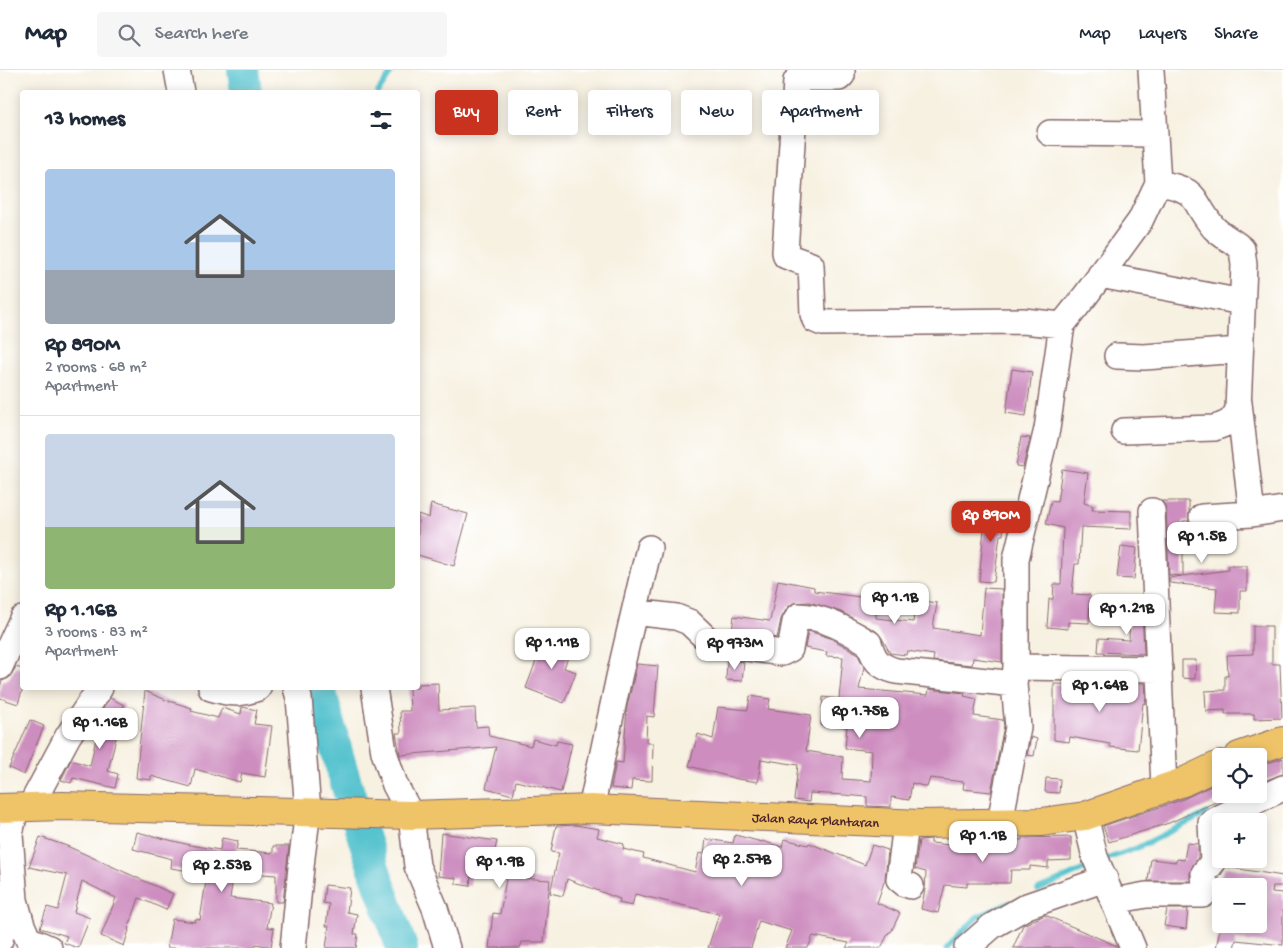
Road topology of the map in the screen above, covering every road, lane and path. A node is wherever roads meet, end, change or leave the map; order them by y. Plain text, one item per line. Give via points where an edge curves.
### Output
1 (177, 70) edge
2 (842, 70) edge
3 (1151, 70) edge
4 (181, 90) edge
5 (1050, 133) dead end
6 (1154, 134) junction
7 (1158, 183) junction
8 (1100, 275) junction
9 (1242, 302) junction
10 (1062, 325) junction
11 (1240, 350) junction
12 (1117, 356) dead end
13 (1238, 403) junction
14 (1124, 431) dead end
15 (1283, 509) edge
16 (1152, 511) dead end
17 (1252, 514) junction
18 (1202, 517) dead end
19 (649, 548) dead end
20 (634, 612) junction
21 (20, 622) edge
22 (0, 666) edge
23 (1160, 669) junction
24 (1015, 676) junction
25 (99, 690) edge
26 (218, 690) edge
27 (252, 690) edge
28 (297, 690) edge
29 (374, 690) edge
30 (1283, 741) edge
31 (1262, 748) edge
32 (1212, 768) edge
33 (1164, 788) junction
34 (1283, 788) edge
35 (16, 808) edge
36 (591, 809) junction
37 (314, 812) junction
38 (406, 815) junction
39 (1085, 816) junction
40 (1000, 822) junction
41 (906, 824) junction
42 (1104, 878) junction
43 (13, 886) junction
44 (910, 886) dead end
45 (0, 940) edge
46 (49, 948) edge
47 (293, 948) edge
48 (447, 948) edge
49 (967, 948) edge
50 (1134, 948) edge

1 - 4 street
2 - 10 street via 839,78 800,78 796,81 785,252 786,256 811,265 815,320 822,323 1023,321
3 - 6 street
5 - 6 street
6 - 7 street
7 - 8 street via 1140,221
7 - 9 street via 1177,186 1194,197 1212,226 1242,249
8 - 9 street
8 - 10 street
9 - 11 street
10 - 24 street via 1047,429 1016,559
11 - 12 street
11 - 13 street
13 - 14 street via 1234,419 1214,428
13 - 17 street
15 - 17 street
16 - 23 street
17 - 18 street
19 - 20 street
20 - 24 street via 676,617 689,622 711,643 782,653 790,649 799,616 809,616 869,643 873,656 882,667 896,671
20 - 36 street
21 - 22 street
23 - 24 street
23 - 33 street
24 - 40 street via 1018,727
25 - 35 street
26 - 27 street via 230,694
28 - 37 street
29 - 38 street via 384,752
30 - 31 main road
32 - 33 main road, Jalan Raya Plantaran
33 - 39 main road, Jalan Raya Plantaran
34 - 42 street via 1211,824 1213,862 1204,873 1203,895 1146,896
35 - 37 main road, Jalan Raya Plantaran via 62,806
35 - 43 street via 10,834
36 - 38 main road, Jalan Raya Plantaran
36 - 41 main road, Jalan Raya Plantaran
37 - 38 main road, Jalan Raya Plantaran
37 - 47 street via 302,857
38 - 48 street via 417,866
39 - 40 main road, Jalan Raya Plantaran via 1042,822
39 - 42 street
40 - 41 main road, Jalan Raya Plantaran
41 - 44 street via 899,879
42 - 49 street via 1027,906 992,926
42 - 50 street
43 - 45 street
43 - 46 street via 28,939

